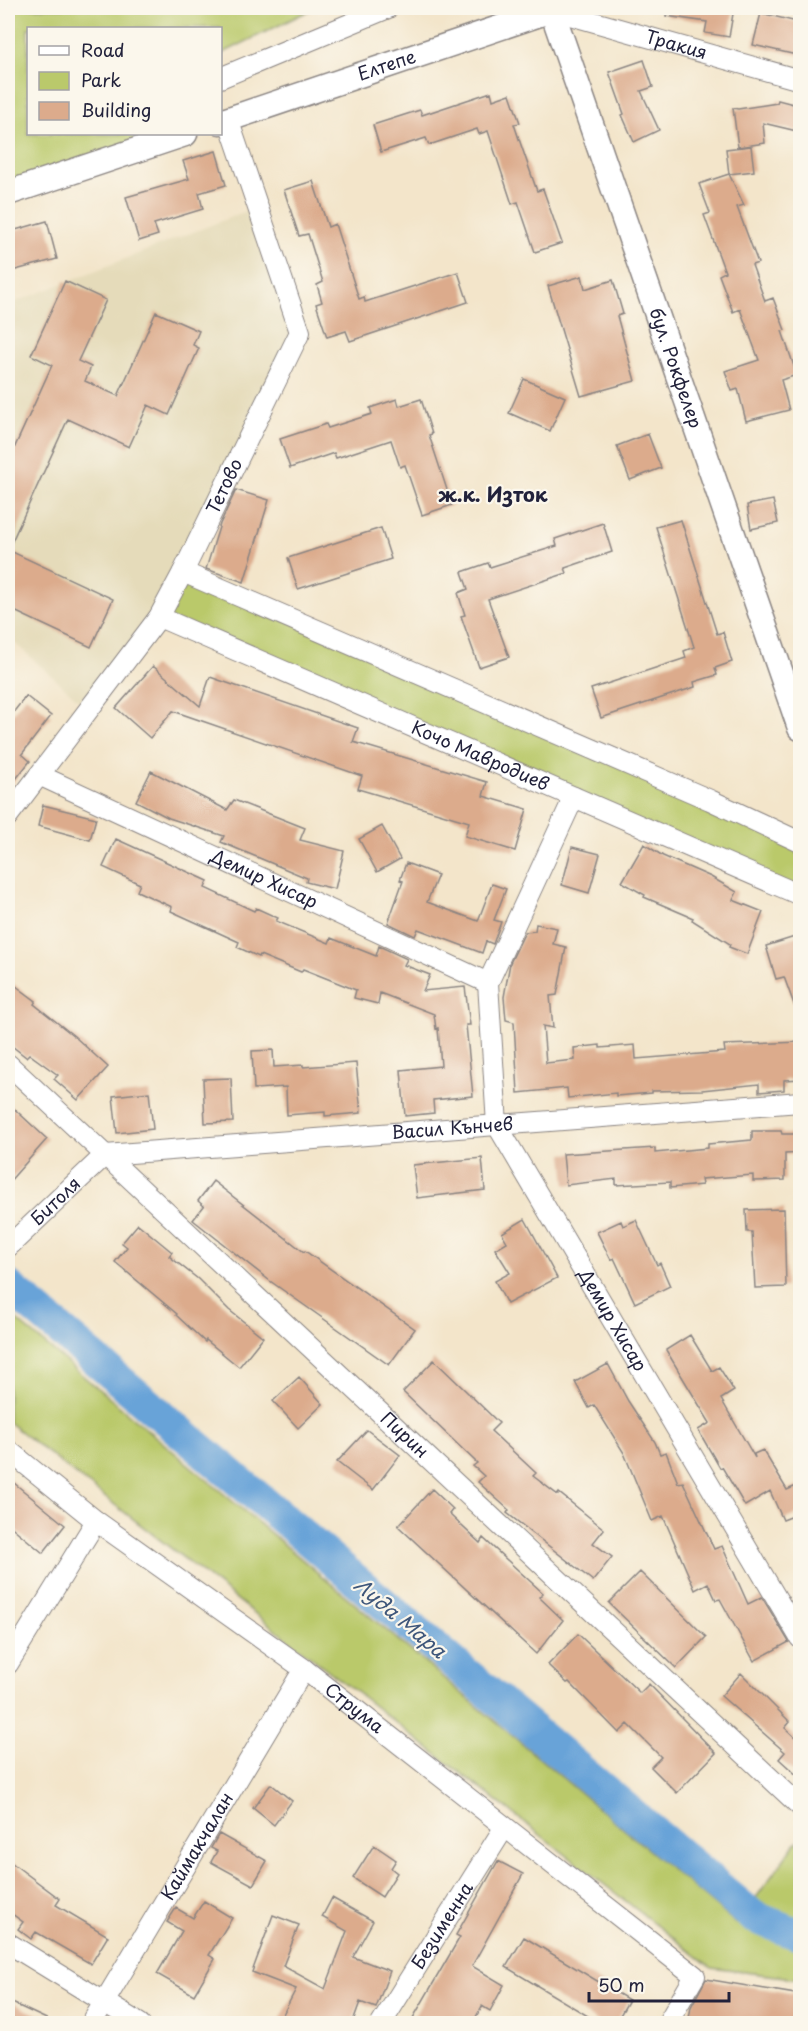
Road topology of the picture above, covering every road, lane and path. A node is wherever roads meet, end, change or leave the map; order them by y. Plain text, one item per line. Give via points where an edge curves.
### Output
1 (388, 8) edge
2 (552, 9) edge
3 (525, 14) edge
4 (222, 77) edge
5 (801, 80) edge
6 (224, 120) edge
7 (182, 135) edge
8 (8, 193) edge
9 (183, 572) junction
10 (159, 617) junction
11 (801, 728) edge
12 (39, 775) junction
13 (574, 797) junction
14 (8, 816) edge
15 (801, 842) edge
16 (801, 895) edge
17 (488, 983) junction
18 (8, 1064) edge
19 (801, 1102) edge
20 (497, 1125) junction
21 (105, 1155) junction
22 (9, 1245) edge
23 (8, 1450) edge
24 (96, 1521) junction
25 (801, 1638) edge
26 (8, 1664) edge
27 (304, 1669) junction
28 (801, 1806) edge
29 (504, 1828) junction
30 (8, 1943) edge
31 (105, 2002) junction
32 (92, 2024) edge
33 (140, 2024) edge
34 (381, 2024) edge
35 (666, 2024) edge

1 - 4 street
2 - 3 main road, Елтепе
2 - 5 street, Тракия
2 - 11 main road, бул. Рокфелер
3 - 6 main road, Елтепе
6 - 9 street, Тетово via 300,332
7 - 8 main road
9 - 10 street, Тетово
9 - 15 street
10 - 12 street, Тетово
10 - 13 street, Кочо Мавродиев
12 - 14 street, Тетово
12 - 17 street, Демир Хисар
13 - 16 street, Кочо Мавродиев
13 - 17 street, Демир Хисар
17 - 20 street, Демир Хисар
18 - 21 street, Пирин
19 - 20 street, Васил Кънчев
20 - 21 street, Васил Кънчев
20 - 25 street, Демир Хисар
21 - 22 street, Битоля
21 - 28 street, Пирин
23 - 24 street, Струма
24 - 26 street
24 - 27 street, Струма
27 - 29 street, Струма
27 - 31 street, Каймакчалан
29 - 34 street, Безименна
29 - 35 street, Струма via 695,1976
30 - 31 street
31 - 32 street, Каймакчалан
31 - 33 street

